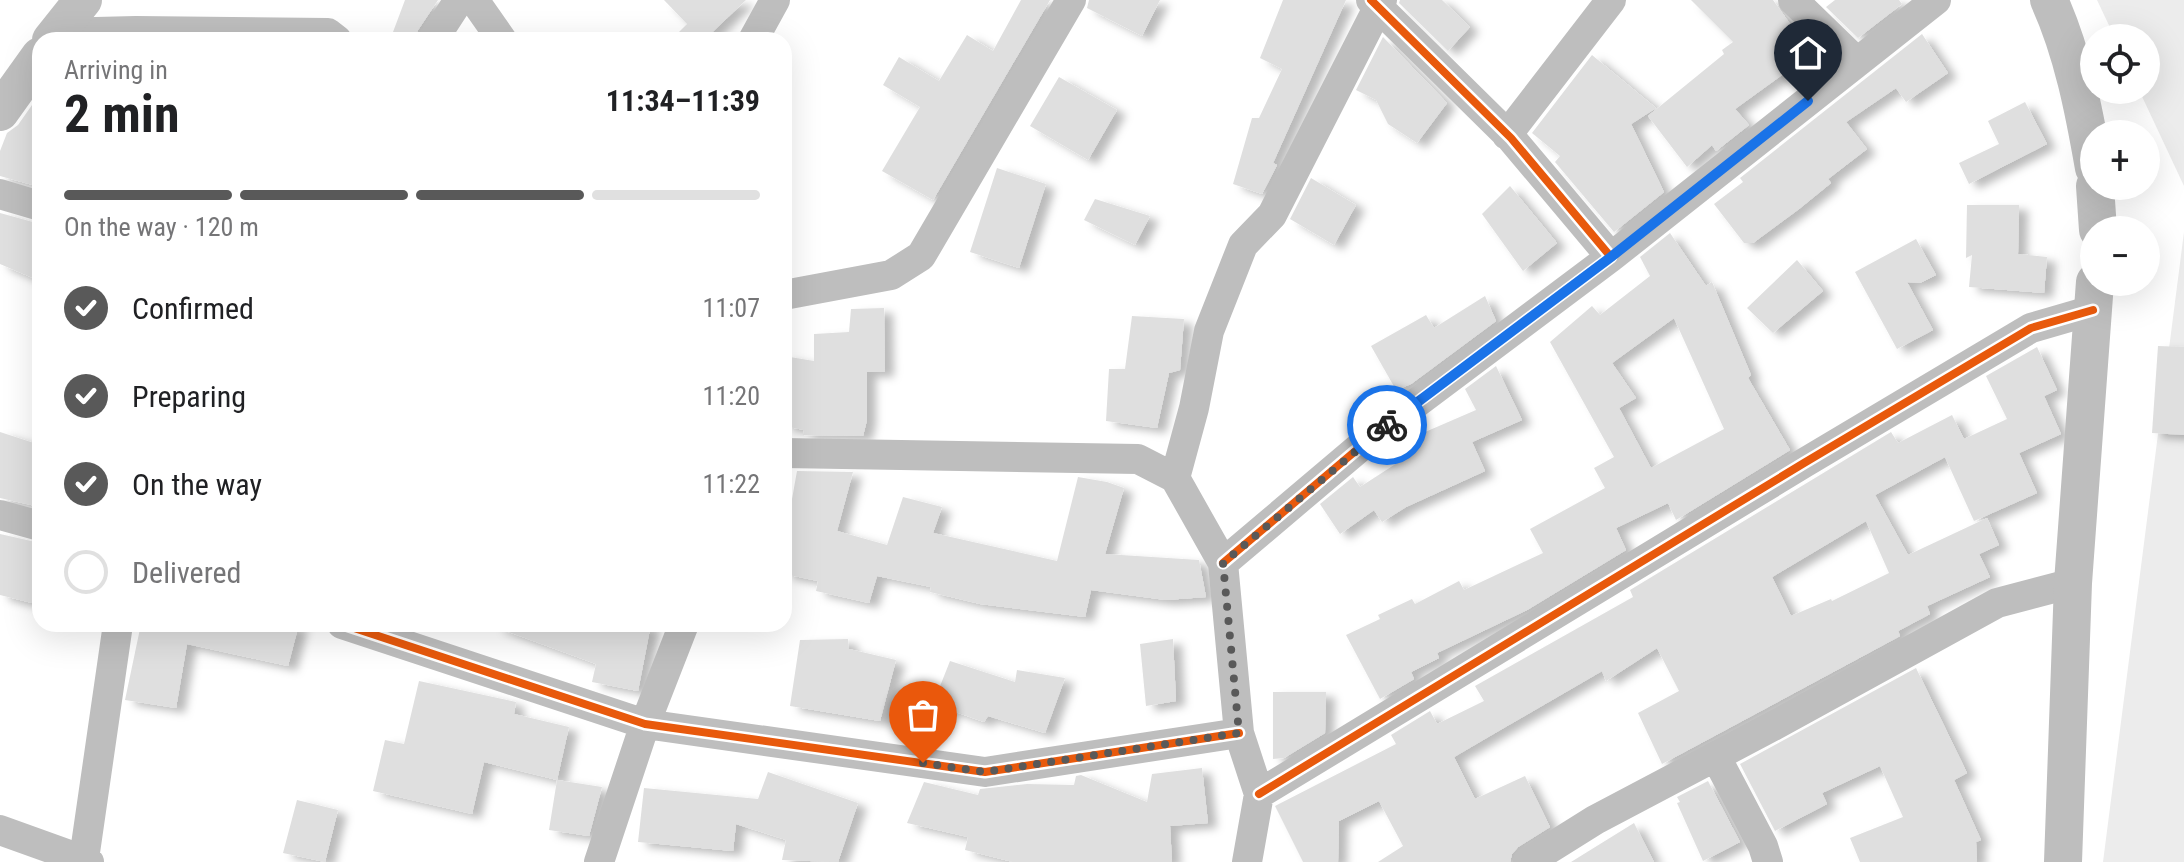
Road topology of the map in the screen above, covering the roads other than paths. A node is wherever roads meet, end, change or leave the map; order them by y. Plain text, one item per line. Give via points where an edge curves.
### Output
1 (83, 0) edge
2 (459, 0) edge
3 (474, 0) edge
4 (775, 0) edge
5 (1071, 0) edge
6 (1611, 0) edge
7 (1793, 0) edge
8 (1936, 0) edge
9 (2049, 0) edge
10 (1377, 3) edge
11 (58, 32) edge
12 (129, 32) edge
13 (232, 32) edge
14 (438, 32) edge
15 (496, 32) edge
16 (757, 32) edge
17 (1857, 62) junction
18 (32, 67) edge
19 (0, 112) edge
20 (2085, 120) edge
21 (1507, 135) junction
22 (0, 194) edge
23 (32, 204) edge
24 (1611, 257) junction
25 (792, 294) edge
26 (2094, 296) edge
27 (792, 453) edge
28 (1175, 478) junction
29 (0, 515) edge
30 (32, 524) edge
31 (1223, 563) junction
32 (2073, 583) junction
33 (117, 632) edge
34 (366, 632) edge
35 (681, 632) edge
36 (645, 724) junction
37 (1239, 733) junction
38 (1716, 757) junction
39 (1259, 794) junction
40 (0, 830) edge
41 (86, 860) edge
42 (599, 862) edge
43 (1247, 862) edge
44 (1528, 862) edge
45 (1768, 862) edge
46 (2063, 862) edge

1 - 11 street
2 - 14 street
3 - 15 street
4 - 16 street
5 - 25 street via 921,256 891,275
6 - 21 street
7 - 17 street
8 - 17 street
9 - 20 street via 2062,29
10 - 21 street
10 - 28 street via 1272,215 1243,245 1209,331
12 - 13 street
17 - 24 street
18 - 19 street
21 - 24 street
22 - 23 street
24 - 31 street via 1379,431
26 - 32 street
26 - 39 street via 1776,479
27 - 28 street via 1138,459
28 - 31 street
29 - 30 street
31 - 37 street
32 - 38 street via 1997,603
32 - 46 street
33 - 41 street
34 - 36 street
35 - 36 street
36 - 37 street via 985,772
36 - 42 street
37 - 39 street
38 - 44 street
38 - 45 street
39 - 43 street
40 - 41 street

